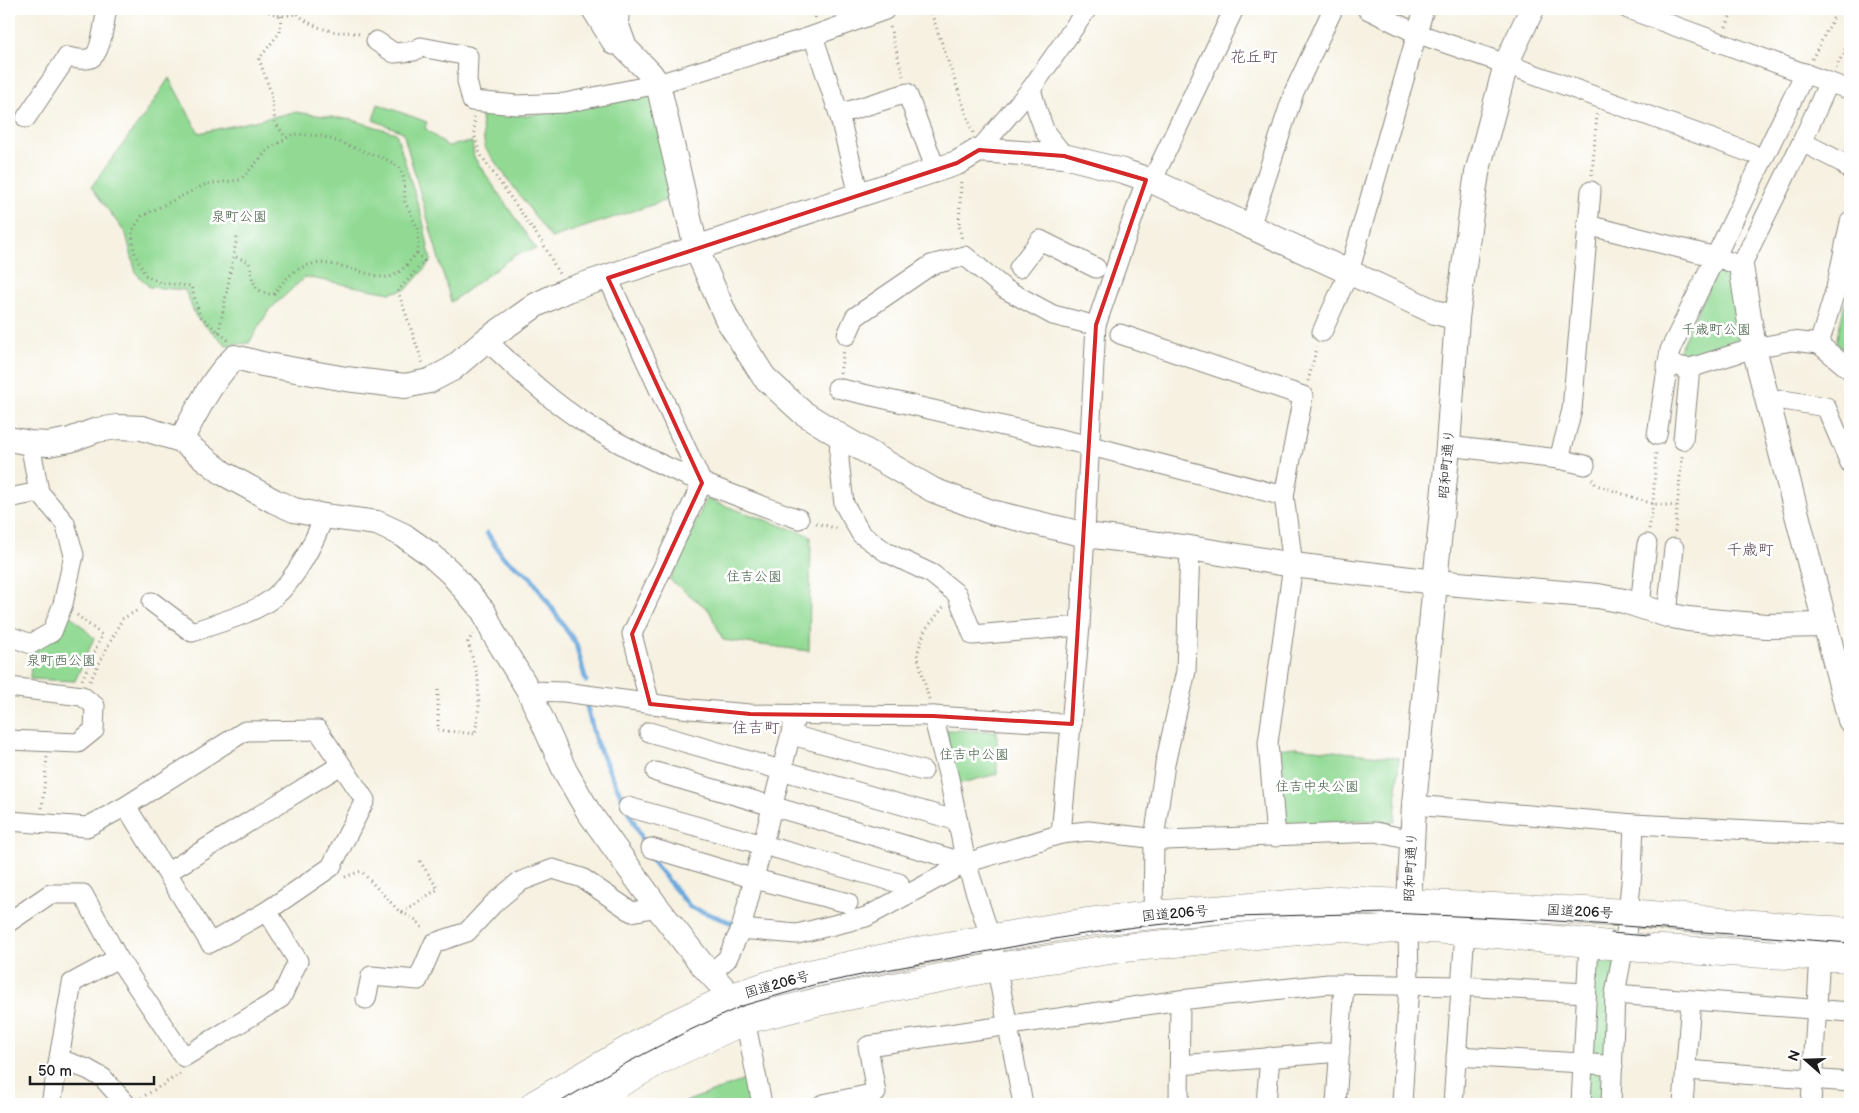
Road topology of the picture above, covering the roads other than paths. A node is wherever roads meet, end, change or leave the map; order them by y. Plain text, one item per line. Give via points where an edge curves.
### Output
1 (107, 9) edge
2 (591, 9) edge
3 (616, 9) edge
4 (1087, 9) edge
5 (1234, 9) edge
6 (1333, 9) edge
7 (1368, 9) edge
8 (1424, 9) edge
9 (1532, 9) edge
10 (885, 10) edge
11 (1639, 11) edge
12 (1416, 34) junction
13 (813, 36) junction
14 (376, 41) road end
15 (613, 45) dead end
16 (1506, 64) junction
17 (1805, 73) junction
18 (1829, 82) junction
19 (658, 84) junction
20 (1032, 89) junction
21 (1850, 90) edge
22 (838, 114) junction
23 (26, 118) dead end
24 (1802, 142) junction
25 (979, 150) junction
26 (1064, 156) junction
27 (1756, 157) junction
28 (947, 166) junction
29 (1850, 170) edge
30 (1788, 171) junction
31 (1149, 180) junction
32 (1591, 191) road end
33 (859, 195) junction
34 (1850, 222) edge
35 (1588, 225) junction
36 (1250, 227) junction
37 (696, 248) junction
38 (1716, 257) junction
39 (1741, 266) junction
40 (1019, 268) dead end
41 (1096, 268) dead end
42 (1350, 272) junction
43 (608, 278) junction
44 (1843, 289) edge
45 (1457, 318) junction
46 (1085, 323) dead end
47 (1322, 332) road end
48 (1120, 334) dead end
49 (848, 335) dead end
50 (486, 340) junction
51 (1819, 344) junction
52 (1754, 348) junction
53 (1667, 365) junction
54 (1690, 368) junction
55 (1850, 370) edge
56 (837, 388) dead end
57 (1768, 402) junction
58 (1657, 435) road end
59 (840, 436) junction
60 (181, 440) junction
61 (1683, 440) road end
62 (19, 441) edge
63 (1091, 446) junction
64 (1448, 446) junction
65 (1560, 459) junction
66 (1850, 463) edge
67 (1585, 465) road end
68 (702, 482) junction
69 (39, 492) junction
70 (1284, 496) junction
71 (9, 498) edge
72 (324, 516) junction
73 (799, 519) road end
74 (1086, 535) junction
75 (1647, 544) road end
76 (1190, 548) junction
77 (1674, 548) road end
78 (1293, 566) junction
79 (1435, 582) junction
80 (152, 602) road end
81 (1640, 606) junction
82 (1667, 615) junction
83 (1826, 625) junction
84 (1080, 626) junction
85 (9, 636) edge
86 (9, 687) edge
87 (529, 691) junction
88 (650, 704) junction
89 (796, 714) junction
90 (933, 716) junction
91 (1850, 720) edge
92 (1072, 724) junction
93 (649, 732) dead end
94 (792, 735) junction
95 (9, 740) edge
96 (341, 765) junction
97 (783, 771) junction
98 (923, 771) dead end
99 (656, 772) dead end
100 (1414, 805) junction
101 (126, 806) junction
102 (628, 807) dead end
103 (774, 807) junction
104 (9, 821) edge
105 (958, 821) junction
106 (1634, 824) junction
107 (1061, 834) junction
108 (1850, 835) edge
109 (1276, 836) junction
110 (1154, 839) junction
111 (1411, 840) junction
112 (764, 844) junction
113 (651, 848) dead end
114 (966, 863) junction
115 (168, 872) junction
116 (755, 878) junction
117 (899, 883) dead end
118 (848, 903) dead end
119 (657, 907) junction
120 (267, 911) junction
121 (1628, 913) junction
122 (1153, 915) junction
123 (1408, 915) junction
124 (9, 922) edge
125 (742, 929) junction
126 (1850, 930) edge
127 (1465, 931) junction
128 (991, 939) junction
129 (1589, 944) junction
130 (1625, 947) junction
131 (1820, 956) junction
132 (1849, 957) edge
133 (118, 958) junction
134 (996, 967) junction
135 (711, 973) junction
136 (1344, 984) junction
137 (1409, 984) junction
138 (1460, 986) junction
139 (1586, 994) junction
140 (1616, 994) junction
141 (366, 999) dead end
142 (1180, 1000) junction
143 (1691, 1001) junction
144 (739, 1009) junction
145 (1817, 1010) junction
146 (1850, 1012) edge
147 (1008, 1024) junction
148 (1340, 1052) junction
149 (1456, 1056) junction
150 (1270, 1058) junction
151 (59, 1059) junction
152 (1583, 1063) junction
153 (1180, 1065) junction
154 (1613, 1066) junction
155 (1686, 1070) junction
156 (1812, 1080) junction
157 (1850, 1082) edge
158 (133, 1102) edge
159 (51, 1104) edge
160 (535, 1104) edge
161 (583, 1104) edge
162 (762, 1104) edge
163 (823, 1104) edge
164 (1023, 1104) edge
165 (1179, 1104) edge
166 (1266, 1104) edge
167 (1336, 1104) edge
168 (1402, 1104) edge
169 (1454, 1104) edge
170 (1581, 1104) edge
171 (1611, 1104) edge
172 (1683, 1104) edge
173 (1811, 1104) edge

1 - 23 street via 98,51 92,58 83,60 67,57
2 - 15 street
3 - 19 street via 616,23 624,48
4 - 20 street
5 - 31 street
6 - 36 street via 1294,92
7 - 12 street
8 - 12 street
9 - 16 street, 昭和町通り
10 - 13 street
11 - 17 street
12 - 16 street
12 - 42 street
13 - 19 street
13 - 22 street
14 - 19 street via 394,53 414,51 421,46 468,56 467,81 472,101 517,106 564,103
16 - 27 street
16 - 45 street, 昭和町通り via 1477,173
17 - 18 street
17 - 27 street
18 - 21 street
18 - 24 street
19 - 37 street
20 - 25 street
20 - 26 street via 1045,132
22 - 28 street via 907,93
22 - 33 street
24 - 29 street via 1843,163
24 - 30 street
25 - 26 street
25 - 28 street
26 - 31 street
27 - 30 street
27 - 38 street
28 - 33 street
30 - 39 street
31 - 36 street
31 - 63 street via 1096,325
32 - 35 street
33 - 37 street
34 - 44 street
35 - 38 street
35 - 65 street via 1572,410
36 - 42 street
37 - 43 street
37 - 59 street via 727,319 764,377 802,412
38 - 39 street
38 - 53 street via 1670,350
39 - 52 street
40 - 41 street via 1040,240
42 - 45 street via 1436,312
42 - 47 street
43 - 50 street via 567,290 536,305
43 - 68 street
44 - 51 street
45 - 64 street, 昭和町通り
46 - 49 street via 1053,315 1005,289 965,256 931,265 855,317
48 - 70 street via 1303,396
50 - 60 street via 452,369 429,381 405,386 235,357 208,390
50 - 68 street via 531,382 586,424 632,450
51 - 52 street via 1792,341
51 - 55 street
52 - 54 street
52 - 57 street
53 - 54 street
53 - 58 street
54 - 61 street
56 - 63 street
57 - 66 street via 1782,400 1826,407
57 - 83 street
59 - 74 street via 933,490 991,512
59 - 84 street via 844,504 861,534 886,552 932,574 957,594 973,635
60 - 62 street via 142,428 118,427 49,444
60 - 72 street via 222,473 274,501 294,510
62 - 69 street
63 - 70 street
63 - 74 street
64 - 65 street
64 - 79 street, 昭和町通り
65 - 67 street
68 - 73 street
68 - 88 street via 632,634
69 - 71 street
69 - 85 street via 65,522 74,555 63,604 52,632 31,644
70 - 78 street
72 - 80 street via 317,536 288,582 273,598 244,614 192,632
72 - 87 street via 377,523 403,535 430,554 484,612
74 - 76 street
74 - 84 street
75 - 81 street
76 - 78 street
76 - 110 street via 1186,670 1165,764
77 - 82 street
78 - 79 street
78 - 109 street via 1268,743
79 - 81 street via 1598,596
79 - 100 street, 昭和町通り
81 - 82 street
82 - 83 street via 1766,626
83 - 91 street
84 - 92 street
86 - 95 street via 78,696 95,706 94,730 78,743
87 - 88 street via 564,692
87 - 119 street via 565,771 588,811
88 - 89 street via 690,710
89 - 90 street
89 - 94 street
90 - 92 street
90 - 105 street
92 - 107 street
93 - 97 street
94 - 97 street
94 - 98 street
96 - 101 street via 318,730 245,731
96 - 115 street
96 - 120 street via 365,800 331,867
97 - 103 street
97 - 105 street
99 - 103 street
100 - 106 street
100 - 111 street, 昭和町通り
101 - 104 street via 87,827
101 - 115 street
102 - 112 street
103 - 112 street
103 - 114 street
105 - 114 street
106 - 108 street
106 - 121 street
107 - 110 street via 1088,831
107 - 114 street
109 - 110 street
109 - 111 street via 1376,832
110 - 122 street
111 - 123 street, 昭和町通り
112 - 116 street
112 - 117 street
113 - 116 street
114 - 125 street via 866,917 797,934
114 - 128 street
115 - 120 street via 210,943
116 - 118 street
116 - 125 street
119 - 135 street
119 - 141 street via 632,912 582,878 553,869 519,882 467,932 434,942 418,980 371,976
120 - 133 street via 298,961 282,998 184,1056
121 - 123 highway, 国道206号
121 - 126 highway, 国道206号
121 - 130 street
122 - 123 highway, 国道206号 via 1340,900
122 - 128 highway, 国道206号 via 1087,922
123 - 127 highway, 国道206号
123 - 134 highway, 国道206号 via 1369,931 1340,927 1270,932 1124,948
123 - 137 street
124 - 133 street via 50,894 83,894
125 - 135 street via 727,959
126 - 132 street
127 - 129 highway, 国道206号
127 - 138 street
128 - 134 street
128 - 144 highway, 国道206号 via 918,951 772,984
129 - 130 highway, 国道206号
129 - 139 street
130 - 131 highway, 国道206号
130 - 140 street
131 - 132 highway, 国道206号
131 - 145 street
133 - 151 street via 72,983
134 - 144 highway, 国道206号 via 817,1002
134 - 147 street
135 - 144 street
136 - 137 street
136 - 142 street
136 - 148 street
137 - 138 street
137 - 168 street
138 - 139 street
138 - 149 street
139 - 152 street
140 - 143 street
140 - 154 street
142 - 147 street
142 - 153 street
143 - 145 street
143 - 155 street
144 - 160 highway, 国道206号 via 668,1028
144 - 161 highway, 国道206号
144 - 162 street
145 - 146 street
145 - 156 street
147 - 163 street via 868,1046 876,1093
147 - 164 street
148 - 150 street
148 - 167 street
149 - 152 street
149 - 169 street
150 - 153 street
150 - 166 street
151 - 158 street via 87,1068
151 - 159 street
152 - 154 street
152 - 170 street
153 - 165 street
154 - 171 street
155 - 156 street
155 - 172 street
156 - 157 street
156 - 173 street

